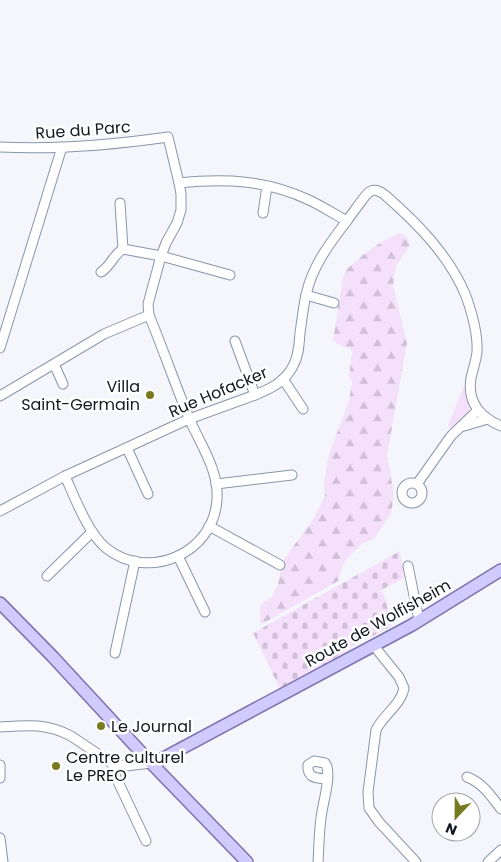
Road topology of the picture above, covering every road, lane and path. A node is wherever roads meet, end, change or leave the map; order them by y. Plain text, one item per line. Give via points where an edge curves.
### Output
1 (0, 147) edge
2 (62, 147) junction
3 (179, 183) junction
4 (267, 186) junction
5 (120, 203) dead end
6 (263, 213) dead end
7 (347, 221) junction
8 (122, 249) junction
9 (161, 256) junction
10 (101, 272) dead end
11 (230, 275) dead end
12 (306, 295) junction
13 (334, 303) dead end
14 (149, 315) junction
15 (235, 340) dead end
16 (0, 348) edge
17 (54, 364) junction
18 (283, 379) junction
19 (63, 384) dead end
20 (255, 395) junction
21 (0, 396) edge
22 (303, 409) dead end
23 (478, 410) junction
24 (189, 419) junction
25 (488, 420) junction
26 (501, 426) edge
27 (461, 427) junction
28 (126, 448) junction
29 (292, 475) dead end
30 (65, 476) junction
31 (216, 484) junction
32 (417, 484) dead end
33 (148, 494) dead end
34 (0, 511) edge
35 (210, 526) junction
36 (92, 532) junction
37 (178, 556) junction
38 (134, 561) junction
39 (280, 566) dead end
40 (408, 566) dead end
41 (501, 570) edge
42 (47, 576) dead end
43 (0, 604) edge
44 (205, 612) dead end
45 (419, 620) junction
46 (374, 646) junction
47 (115, 653) dead end
48 (0, 727) edge
49 (151, 763) junction
50 (113, 764) junction
51 (0, 765) edge
52 (467, 777) dead end
53 (0, 778) edge
54 (328, 779) dead end
55 (501, 809) edge
56 (0, 838) edge
57 (146, 841) dead end
58 (501, 850) edge
59 (3, 862) edge
60 (247, 862) edge
61 (318, 862) edge
62 (416, 862) edge
63 (488, 862) edge

1 - 2 street, Rue du Parc
2 - 3 street, Rue du Parc via 168,137
2 - 16 street
3 - 4 street via 230,180
3 - 9 street via 180,216
4 - 6 street
4 - 7 street via 308,200
5 - 8 street
7 - 12 street, Rue Hofacker via 321,257
7 - 23 street, Rue Hofacker via 369,192 375,189 410,218 446,259 466,298 476,334 470,385
8 - 9 street
8 - 10 street
9 - 11 street
9 - 14 street via 148,304
12 - 13 street
12 - 18 street, Rue Hofacker via 297,358
14 - 17 street via 104,334
14 - 24 street
15 - 20 street
17 - 19 street
17 - 21 street
18 - 20 street, Rue Hofacker
18 - 22 street
20 - 24 street, Rue Hofacker
23 - 25 street
23 - 27 street
24 - 28 street, Rue Hofacker
24 - 31 street
25 - 26 street
25 - 27 street
27 - 32 street via 446,441
28 - 30 street, Rue Hofacker
28 - 33 street
29 - 31 street
30 - 34 street, Rue Hofacker
30 - 36 street
31 - 35 street via 216,507
35 - 37 street via 199,541
35 - 39 street
36 - 38 street via 107,549
36 - 42 street
37 - 38 street via 160,562
37 - 44 street
38 - 47 street
40 - 45 street
41 - 45 main road, Route de Wolfisheim
43 - 49 main road
45 - 46 main road, Route de Wolfisheim
46 - 49 main road, Route de Wolfisheim
46 - 62 street via 404,688 402,696 376,730 369,808
48 - 50 street via 34,725 56,729
49 - 50 street
49 - 60 main road
50 - 57 street
51 - 53 street
52 - 55 street via 484,787
54 - 61 street
56 - 59 street
58 - 63 street

